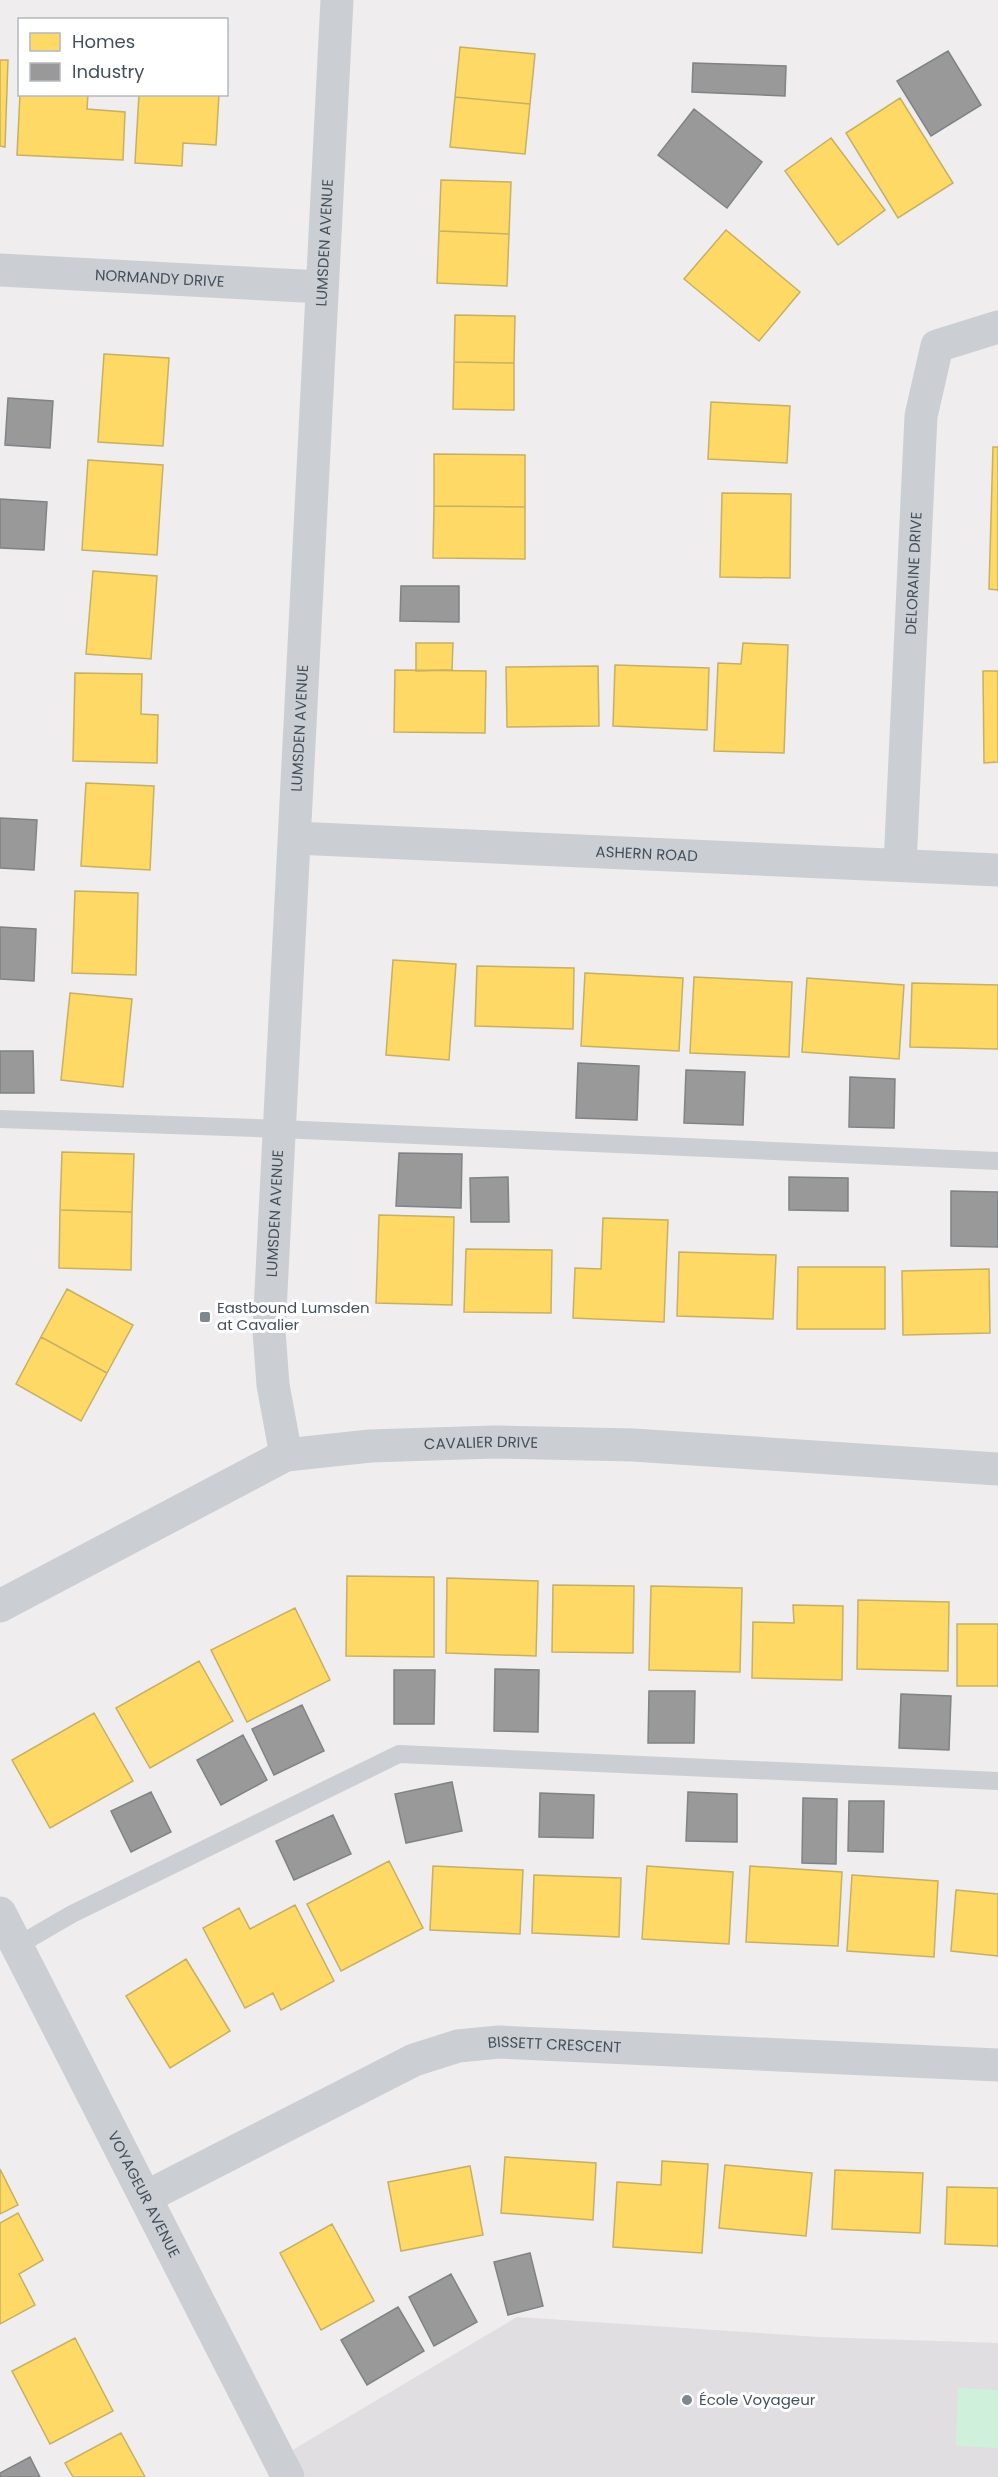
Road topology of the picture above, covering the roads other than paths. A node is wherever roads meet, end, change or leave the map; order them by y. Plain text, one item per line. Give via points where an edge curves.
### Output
1 (337, 0) edge
2 (0, 270) edge
3 (322, 287) junction
4 (998, 327) edge
5 (295, 838) junction
6 (900, 866) junction
7 (998, 870) edge
8 (0, 1119) edge
9 (281, 1129) junction
10 (998, 1161) edge
11 (286, 1455) junction
12 (998, 1469) edge
13 (0, 1606) edge
14 (998, 1781) edge
15 (0, 1913) edge
16 (17, 1946) junction
17 (998, 2066) edge
18 (146, 2197) junction
19 (288, 2477) edge

1 - 3 street, LUMSDEN AVENUE
2 - 3 street, NORMANDY DRIVE
3 - 5 street, LUMSDEN AVENUE
4 - 6 street, DELORAINE DRIVE via 937,346 921,416
5 - 6 street, ASHERN ROAD
5 - 9 street, LUMSDEN AVENUE
6 - 7 street, ASHERN ROAD
8 - 9 lane
9 - 10 lane
9 - 11 street, LUMSDEN AVENUE via 269,1331 273,1385
11 - 12 street, CAVALIER DRIVE via 370,1446 610,1444
11 - 13 street, CAVALIER DRIVE
14 - 16 lane via 399,1754 72,1914
15 - 16 street, VOYAGEUR AVENUE
16 - 18 street, VOYAGEUR AVENUE
17 - 18 street, BISSETT CRESCENT via 499,2042 458,2046 414,2060
18 - 19 street, VOYAGEUR AVENUE

